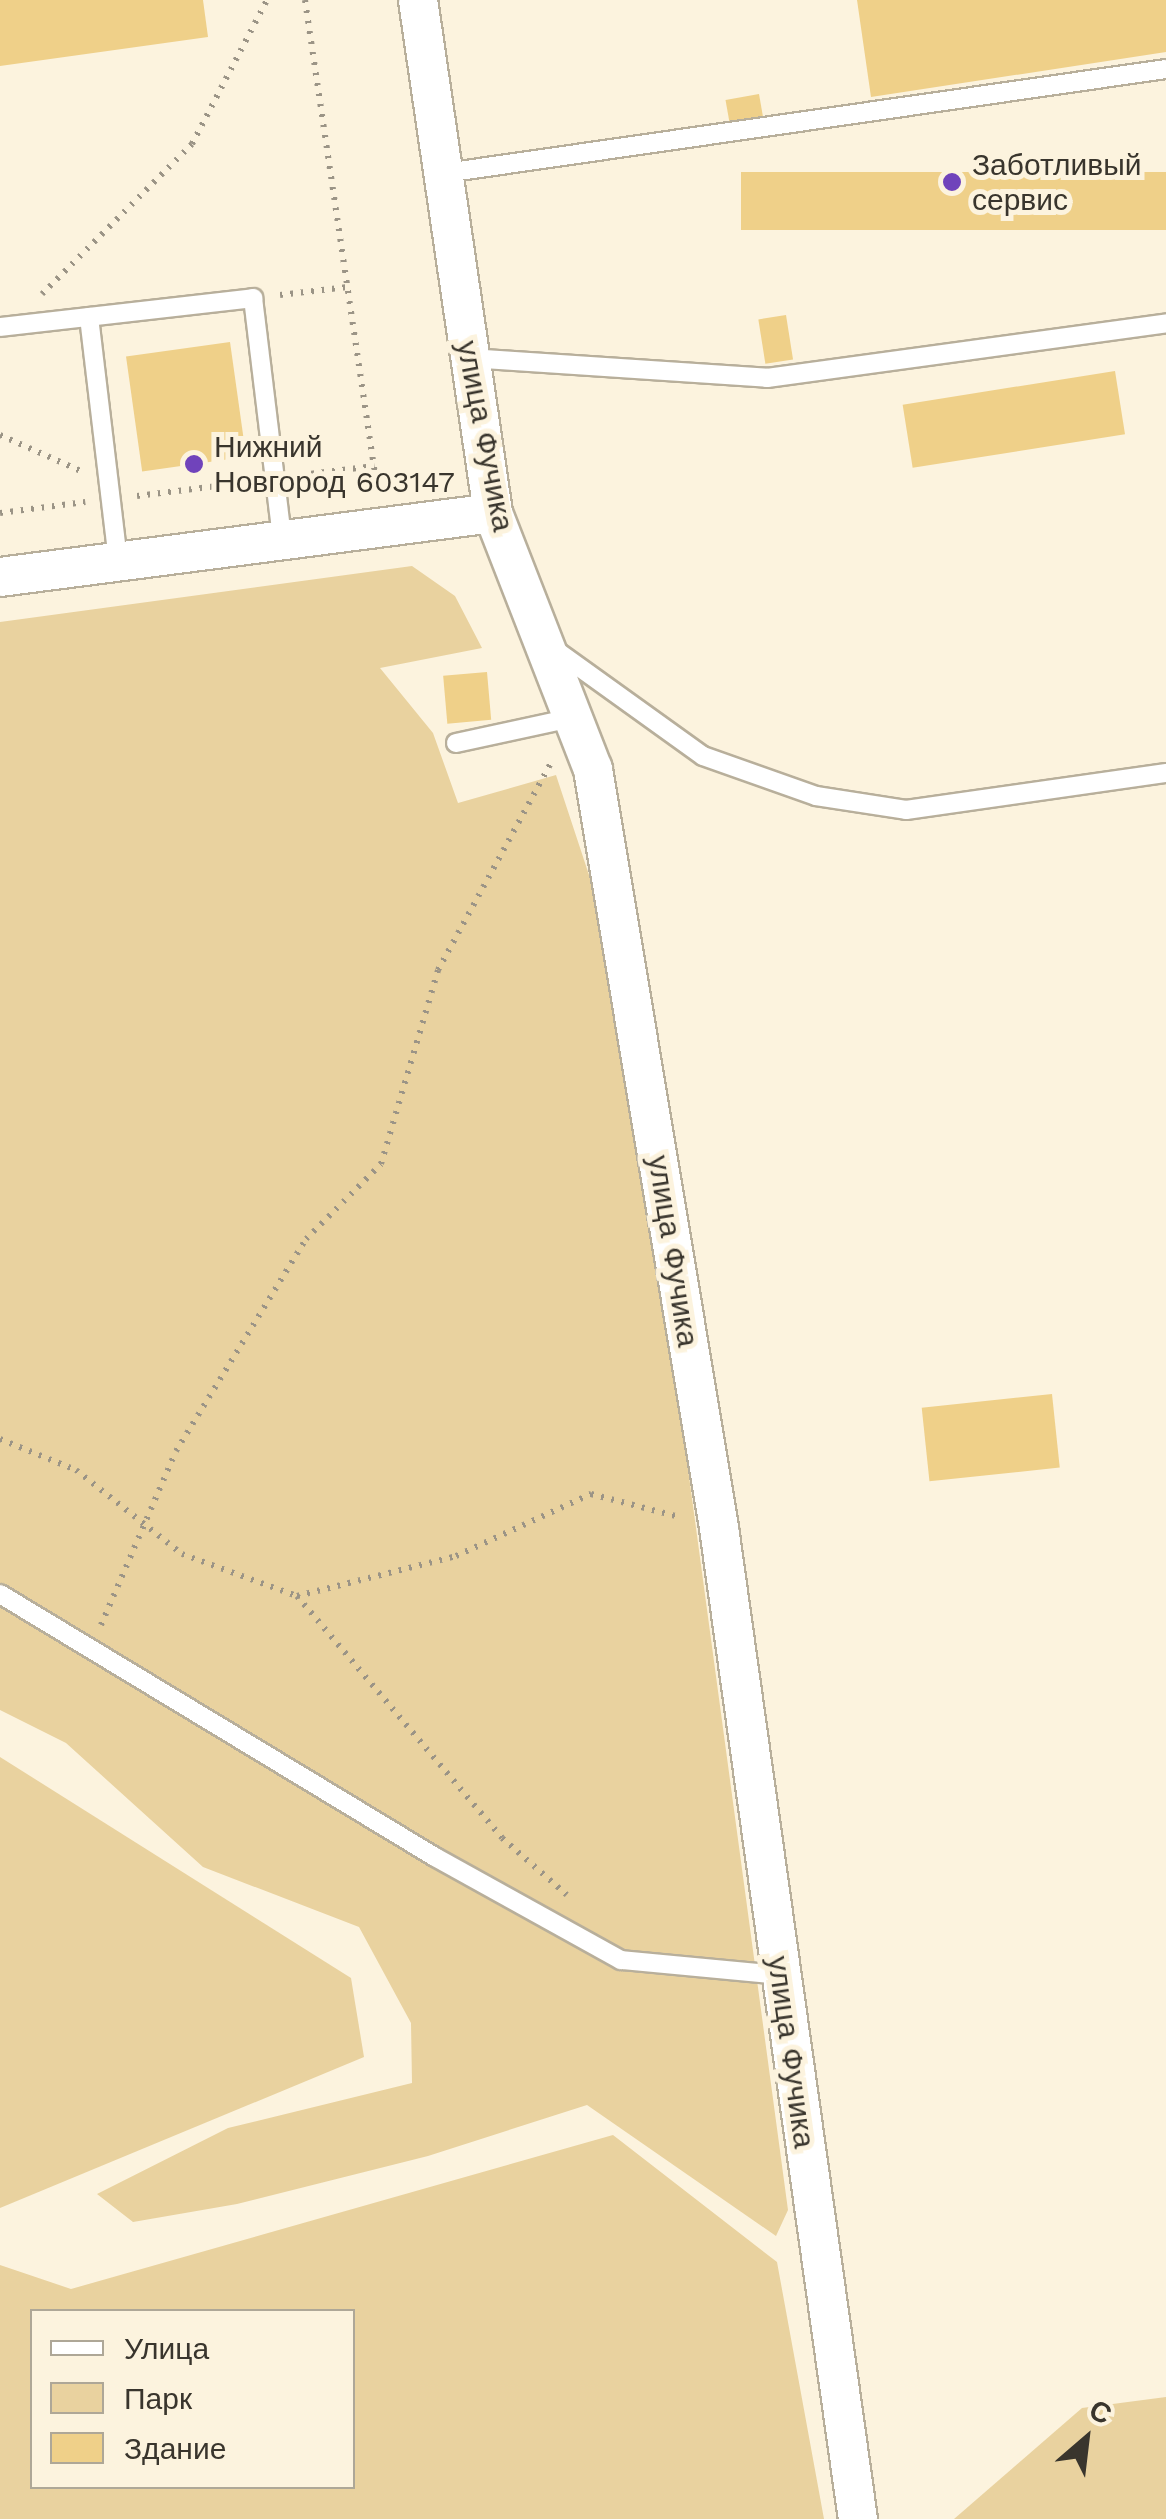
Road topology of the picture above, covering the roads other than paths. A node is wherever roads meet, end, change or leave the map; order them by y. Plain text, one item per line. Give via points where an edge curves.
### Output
1 (418, 0) edge
2 (1166, 69) edge
3 (445, 173) junction
4 (90, 317) junction
5 (1166, 324) edge
6 (5, 327) edge
7 (468, 358) junction
8 (493, 513) junction
9 (282, 539) junction
10 (118, 562) junction
11 (0, 577) edge
12 (542, 640) junction
13 (576, 717) junction
14 (456, 743) dead end
15 (1166, 773) edge
16 (0, 1594) edge
17 (780, 1975) junction
18 (858, 2519) edge

1 - 3 street, улица Фучика
2 - 3 lane
3 - 7 street, улица Фучика
4 - 6 lane
4 - 9 lane via 253,298
4 - 10 lane
5 - 7 lane via 767,378
7 - 8 street, улица Фучика
8 - 9 street
8 - 12 street, улица Фучика
9 - 10 street
10 - 11 street
12 - 13 street, улица Фучика
12 - 15 lane via 703,756 816,796 906,810
13 - 14 lane
13 - 17 street, улица Фучика via 593,769 720,1528
16 - 17 lane via 621,1960
17 - 18 street, улица Фучика

